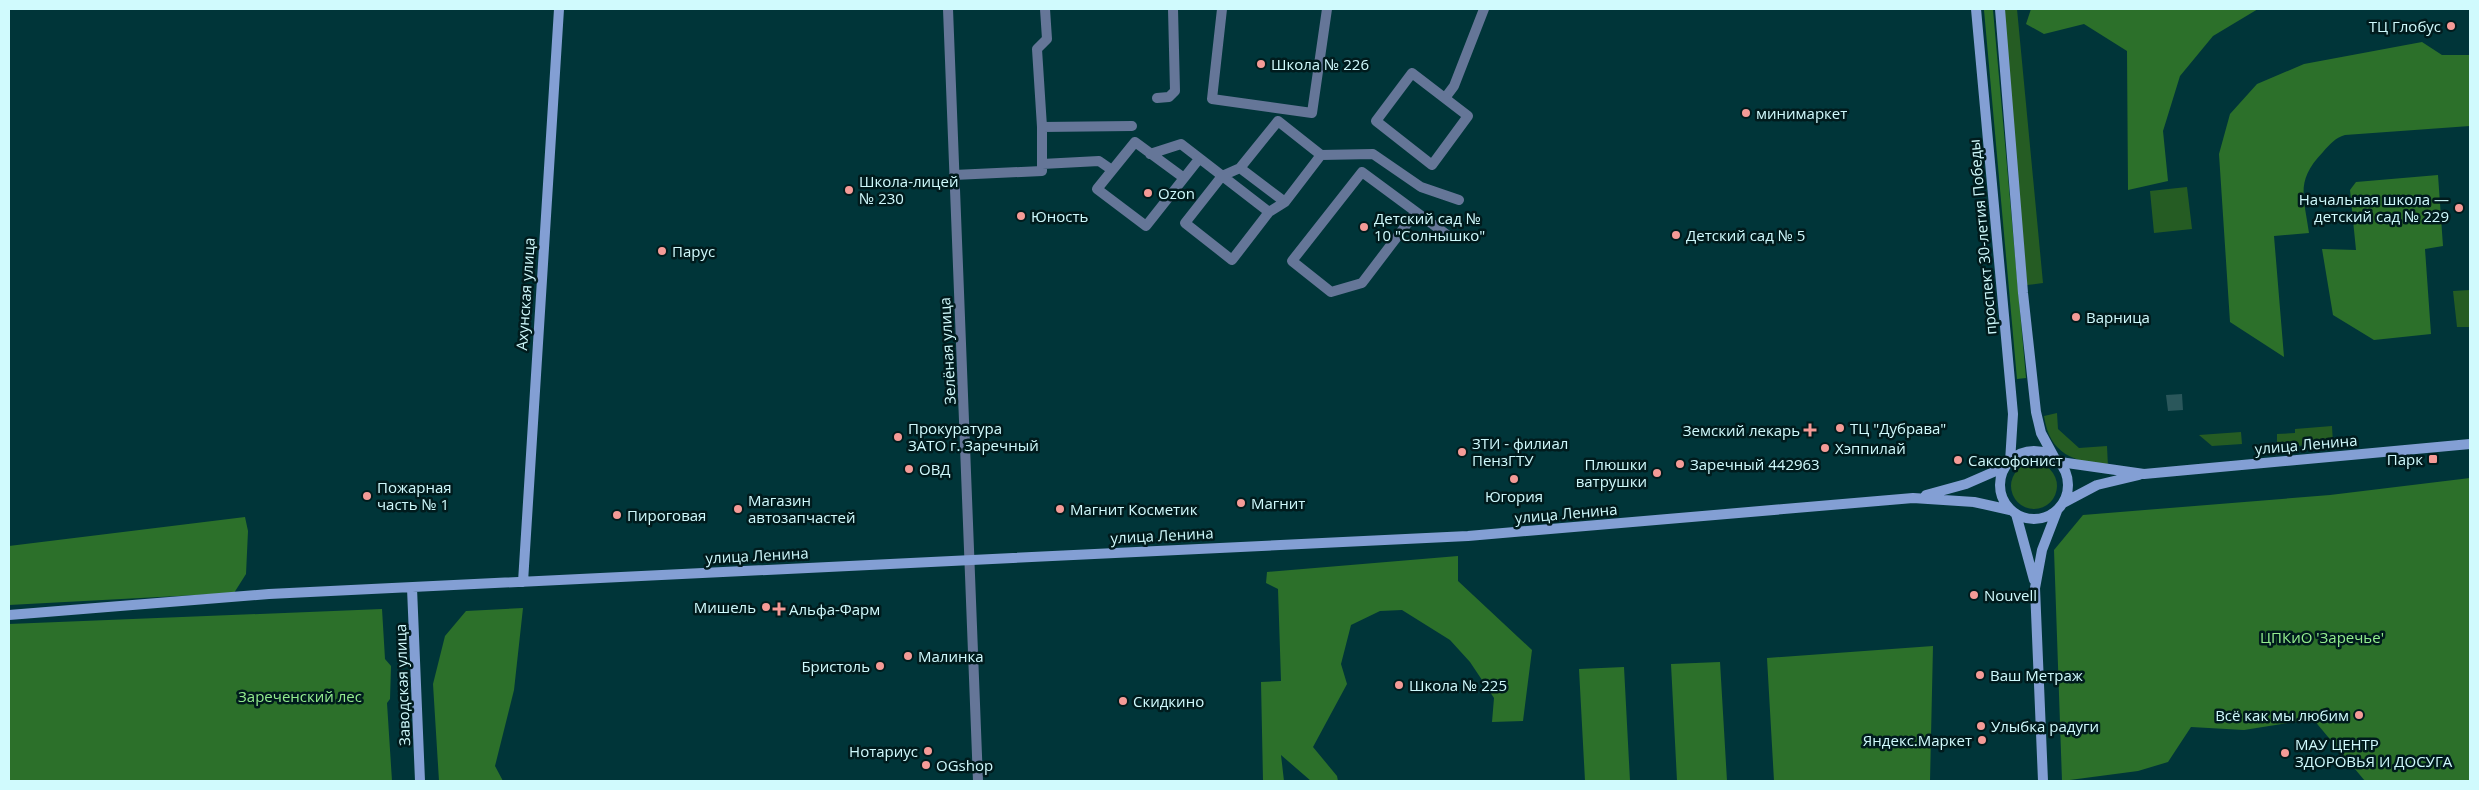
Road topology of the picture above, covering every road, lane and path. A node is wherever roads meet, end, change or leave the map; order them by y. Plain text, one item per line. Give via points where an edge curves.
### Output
1 (559, 9) edge
2 (948, 9) edge
3 (1045, 9) edge
4 (1173, 9) edge
5 (1222, 9) edge
6 (1327, 9) edge
7 (1484, 9) edge
8 (1976, 9) edge
9 (2000, 9) edge
10 (1156, 98) dead end
11 (1445, 98) junction
12 (1132, 126) dead end
13 (1042, 127) junction
14 (1150, 154) junction
15 (1321, 155) junction
16 (1199, 158) junction
17 (1042, 164) junction
18 (1240, 168) junction
19 (1112, 170) junction
20 (954, 175) junction
21 (1222, 176) junction
22 (1184, 178) junction
23 (1459, 200) dead end
24 (1285, 202) junction
25 (1269, 212) junction
26 (1416, 212) junction
27 (1450, 237) dead end
28 (2470, 444) edge
29 (2057, 460) junction
30 (2007, 465) junction
31 (2144, 474) junction
32 (1912, 498) junction
33 (2060, 507) junction
34 (2013, 512) junction
35 (970, 560) junction
36 (523, 582) junction
37 (412, 588) junction
38 (2035, 588) junction
39 (9, 615) edge
40 (420, 781) edge
41 (978, 781) edge
42 (2043, 781) edge

1 - 36 main road, Ахунская улица
2 - 20 street, Зелёная улица
3 - 13 street via 1047,39 1037,48
4 - 10 street via 1175,91 1168,97
5 - 6 street via 1212,99 1312,113
7 - 11 street via 1454,86
8 - 30 main road, проспект 30-летия Победы via 2013,414
9 - 29 main road via 2036,412 2041,433
11 - 11 street via 1468,116 1432,165 1376,122 1412,74
12 - 13 street
13 - 17 street
14 - 16 street via 1181,144
14 - 19 street via 1135,142
14 - 22 street
15 - 18 street via 1278,122
15 - 23 street via 1373,154 1421,187
15 - 24 street
16 - 21 street
16 - 22 street
17 - 19 street via 1099,161
17 - 20 street via 1042,170
18 - 21 street
18 - 24 street
19 - 22 street via 1097,189 1146,226
20 - 35 street, Зелёная улица
21 - 25 street
21 - 25 street via 1185,223 1232,260
24 - 25 street
26 - 26 street via 1362,283 1331,292 1292,261 1362,172
26 - 27 street
28 - 31 main road, улица Ленина
29 - 30 main road via 2043,452 2031,451 2019,454
29 - 31 main road, улица Ленина
29 - 33 main road via 2068,482 2068,493
30 - 32 main road, улица Ленина via 1966,484
30 - 34 main road via 2000,490
31 - 33 main road, улица Ленина via 2097,485
32 - 34 main road, улица Ленина via 1974,502
32 - 35 main road, улица Ленина via 1468,536
33 - 34 main road via 2048,517 2037,519
33 - 38 main road via 2042,550
34 - 38 main road
35 - 36 main road, улица Ленина
35 - 41 street, Зелёная улица
36 - 37 main road, улица Ленина
37 - 39 main road, улица Ленина via 269,594
37 - 40 main road, Заводская улица
38 - 42 main road

